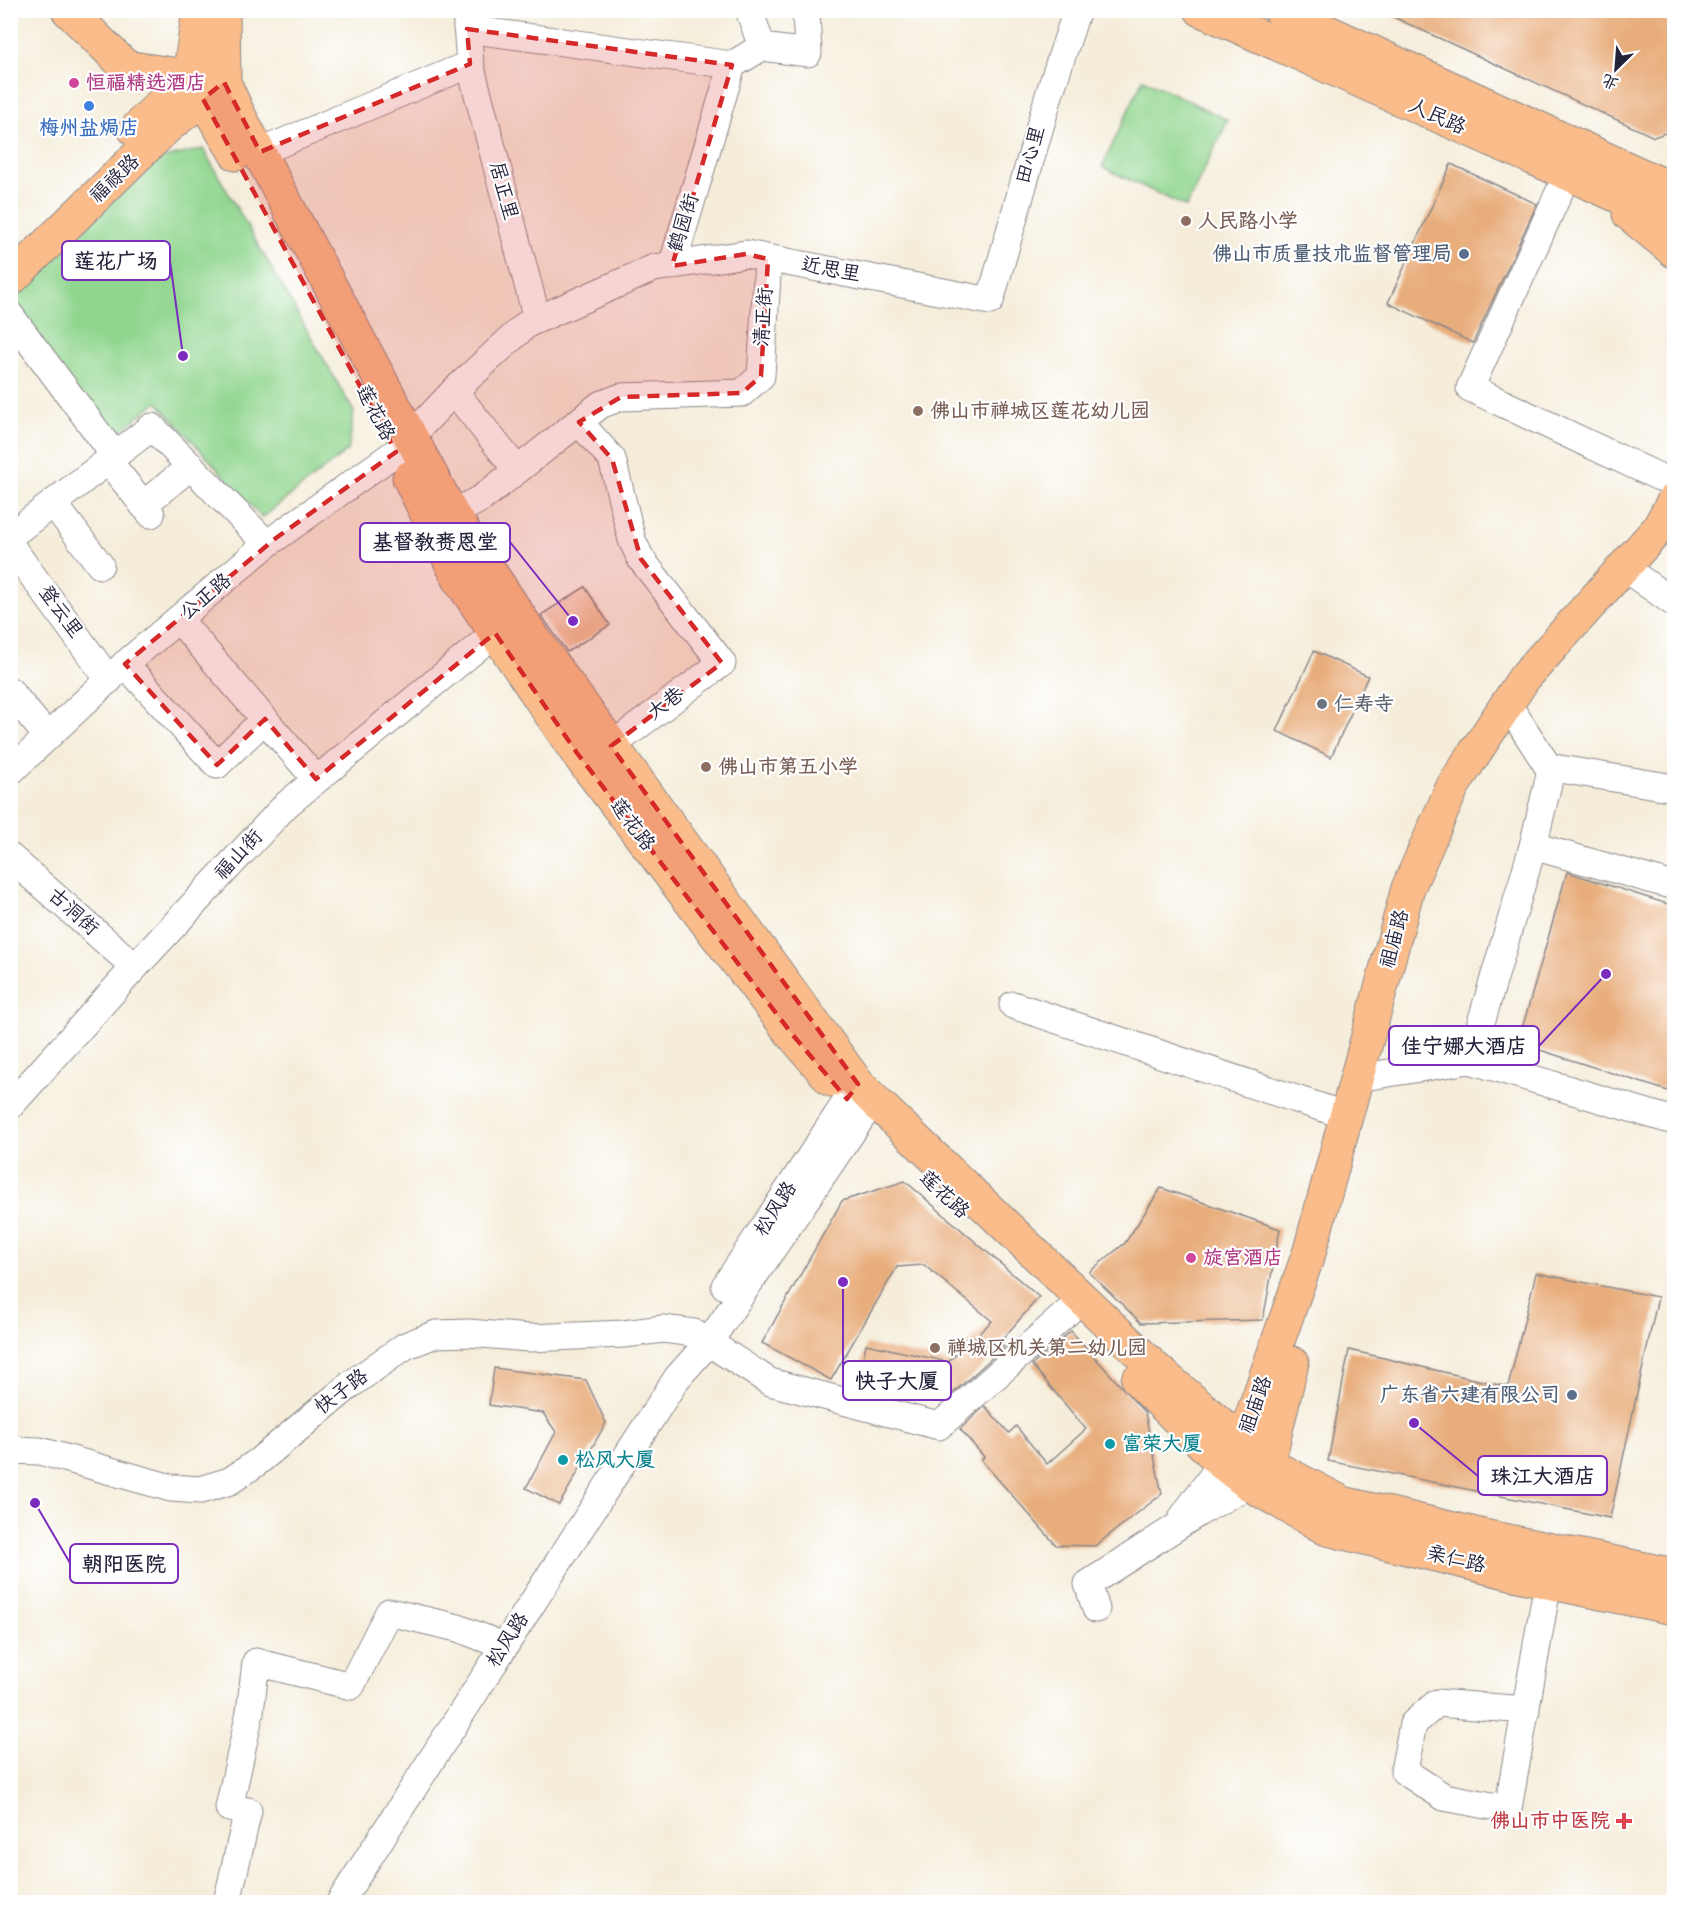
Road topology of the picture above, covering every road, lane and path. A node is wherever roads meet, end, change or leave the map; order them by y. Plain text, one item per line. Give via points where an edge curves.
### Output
1 (68, 10) edge
2 (199, 10) edge
3 (223, 10) edge
4 (749, 10) edge
5 (806, 10) edge
6 (1077, 10) edge
7 (1201, 10) edge
8 (1280, 10) edge
9 (467, 20) edge
10 (762, 47) junction
11 (470, 64) junction
12 (732, 65) junction
13 (206, 86) junction
14 (260, 152) junction
15 (1567, 175) junction
16 (1600, 190) junction
17 (1674, 190) edge
18 (1674, 221) edge
19 (1674, 251) edge
20 (10, 255) edge
21 (768, 259) junction
22 (672, 266) junction
23 (10, 280) edge
24 (990, 301) joint
25 (10, 315) edge
26 (537, 319) junction
27 (454, 391) junction
28 (579, 422) junction
29 (404, 444) junction
30 (111, 458) junction
31 (191, 466) junction
32 (517, 470) junction
33 (1674, 484) edge
34 (1674, 500) edge
35 (53, 503) junction
36 (453, 514) junction
37 (1674, 532) edge
38 (10, 536) edge
39 (267, 544) junction
40 (10, 545) edge
41 (100, 565) dead end
42 (1636, 576) junction
43 (1674, 603) edge
44 (179, 620) junction
45 (495, 633) junction
46 (117, 672) junction
47 (10, 691) edge
48 (1516, 717) junction
49 (265, 719) junction
50 (47, 736) junction
51 (611, 746) junction
52 (1548, 767) junction
53 (10, 772) edge
54 (316, 779) junction
55 (1674, 788) edge
56 (1533, 846) junction
57 (10, 857) edge
58 (1674, 886) edge
59 (135, 967) junction
60 (1013, 1005) dead end
61 (1470, 1059) junction
62 (1370, 1076) junction
63 (860, 1100) junction
64 (10, 1106) edge
65 (1347, 1116) junction
66 (1674, 1121) edge
67 (1069, 1311) junction
68 (701, 1338) junction
69 (10, 1450) edge
70 (1232, 1453) junction
71 (1258, 1474) junction
72 (1177, 1527) junction
73 (1674, 1575) edge
74 (1548, 1582) junction
75 (1674, 1608) edge
76 (1096, 1609) dead end
77 (504, 1646) junction
78 (1526, 1710) junction
79 (227, 1902) edge
80 (340, 1902) edge

1 - 13 main road via 126,67
2 - 13 main road
3 - 13 main road
4 - 10 street
5 - 10 street via 808,52
6 - 24 street, 田心里 via 1048,95
7 - 15 main road, 人民路
8 - 17 main road, 人民路
9 - 11 street, 居正里
9 - 12 street
10 - 12 street
11 - 14 street
11 - 26 street, 居正里
12 - 22 street, 鹤园街
13 - 14 main road, 莲花路 via 239,115
13 - 20 main road, 福禄路
13 - 23 main road, 福禄路
13 - 29 main road, 莲花路 via 240,160
14 - 29 main road, 莲花路
15 - 16 main road, 人民路
15 - 33 street via 1470,388
16 - 18 main road, 人民路
16 - 19 main road
21 - 22 street, 近思里 via 746,254
21 - 24 street, 近思里
21 - 28 street, 清正街 via 761,376 742,393 621,397 600,405
22 - 26 street, 鹤园街 via 654,268
25 - 30 street
26 - 27 street, 鹤园街
27 - 29 street, 鹤园街
27 - 32 street
28 - 32 street
28 - 51 street, 大巷 via 612,459 632,540 641,559 722,663
29 - 36 main road, 莲花路
29 - 39 street, 公正路
29 - 45 main road, 莲花路 via 459,579
30 - 31 street via 152,427
30 - 31 street via 147,509
30 - 35 street
31 - 39 street
32 - 36 street via 482,498
34 - 65 main road, 祖庙路 via 1658,529 1524,678 1453,786 1408,888
35 - 38 street
35 - 41 street
36 - 51 main road, 莲花路 via 535,640
37 - 42 main road, 祖庙路
39 - 44 street, 公正路
40 - 46 street, 登云里
42 - 43 street
42 - 48 main road, 祖庙路 via 1538,685
44 - 46 street, 公正路
44 - 49 street
45 - 54 street, 福山街
45 - 63 main road, 莲花路 via 577,753 792,1034
46 - 49 street, 登云里 via 217,765
46 - 50 street, 公正路
47 - 50 street
48 - 52 street
48 - 62 main road, 祖庙路 via 1468,788 1420,893
49 - 54 street
50 - 53 street, 公正路
51 - 63 main road, 莲花路
52 - 55 street
52 - 56 street via 1551,771
54 - 59 street, 福山街 via 286,805
56 - 58 street
56 - 61 street
57 - 59 street, 古洞街
59 - 64 street, 福山街
60 - 65 street
61 - 62 street
61 - 66 street
62 - 71 main road, 祖庙路 via 1281,1404
63 - 67 main road, 莲花路
63 - 68 street, 松风路
63 - 70 main road, 莲花路 via 1155,1368
65 - 70 main road, 祖庙路 via 1310,1250
67 - 68 street via 939,1426 770,1382
67 - 70 main road, 莲花路
68 - 69 street, 快子路 via 663,1329 529,1338 436,1334 405,1346 350,1385 230,1481 200,1490 171,1488 40,1451
68 - 77 street, 松风路
70 - 71 main road
70 - 72 street
71 - 72 street
71 - 73 main road, 亲仁路 via 1343,1503
71 - 74 main road, 亲仁路 via 1326,1529
72 - 76 street via 1088,1584
74 - 75 main road, 亲仁路
74 - 78 street
77 - 79 street via 458,1628 389,1612 351,1686 256,1662 250,1712 229,1808 248,1811
77 - 80 street, 松风路
78 - 78 street via 1508,1809 1444,1797 1404,1771 1413,1724 1437,1702

